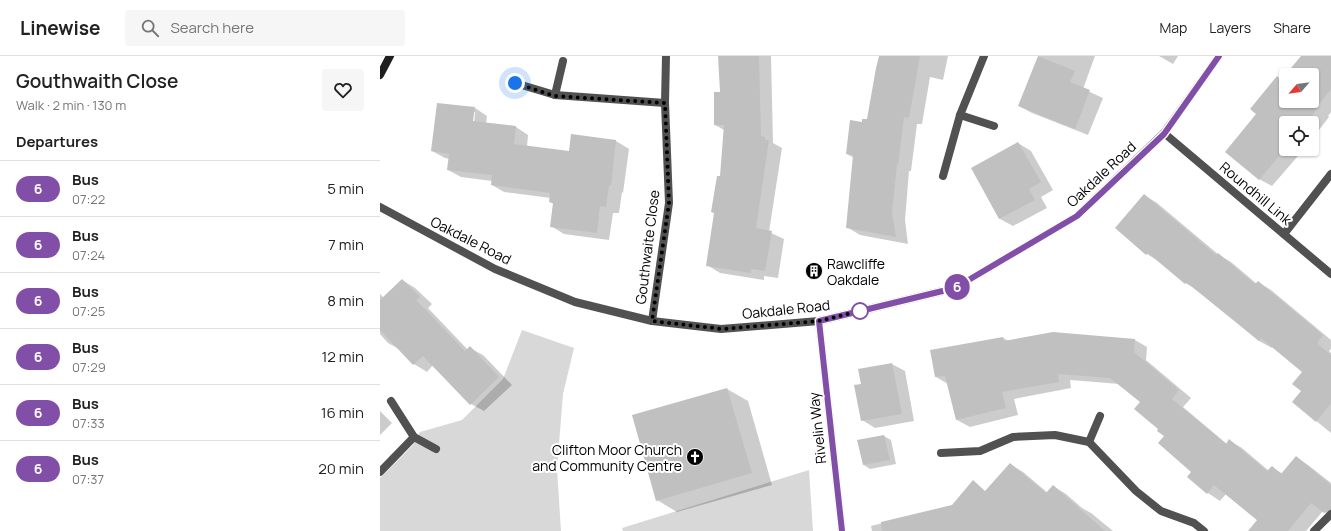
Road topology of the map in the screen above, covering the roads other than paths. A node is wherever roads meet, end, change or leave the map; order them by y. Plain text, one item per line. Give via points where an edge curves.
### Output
1 (390, 56) edge
2 (666, 56) edge
3 (984, 56) edge
4 (1219, 56) edge
5 (563, 61) dead end
6 (380, 75) edge
7 (515, 83) dead end
8 (555, 96) junction
9 (665, 103) junction
10 (960, 115) junction
11 (994, 126) dead end
12 (1164, 134) junction
13 (1331, 174) edge
14 (943, 176) dead end
15 (380, 207) edge
16 (1284, 234) junction
17 (1331, 274) edge
18 (652, 321) junction
19 (819, 321) junction
20 (390, 401) dead end
21 (1100, 416) dead end
22 (414, 437) junction
23 (1089, 442) junction
24 (436, 449) dead end
25 (941, 453) dead end
26 (380, 472) edge
27 (1331, 514) edge
28 (842, 531) edge
29 (1204, 531) edge
30 (1314, 531) edge

1 - 6 street
2 - 9 street, Gouthwaite Close
3 - 10 street
4 - 12 street, Oakdale Road
5 - 8 street
7 - 8 street
8 - 9 street
9 - 18 street, Gouthwaite Close via 669,203
10 - 11 street
10 - 14 street
12 - 16 street, Roundhill Link
12 - 19 street, Oakdale Road via 1077,216 955,288
13 - 16 street
15 - 18 street, Oakdale Road via 495,269 575,302
16 - 17 street, Roundhill Link
18 - 19 street, Oakdale Road via 722,329
19 - 28 street, Rivelin Way
20 - 22 street
21 - 23 street
22 - 24 street
22 - 26 street
23 - 25 street via 1056,435 1013,437 980,451
23 - 29 street via 1136,491 1161,511 1194,523
27 - 30 street

